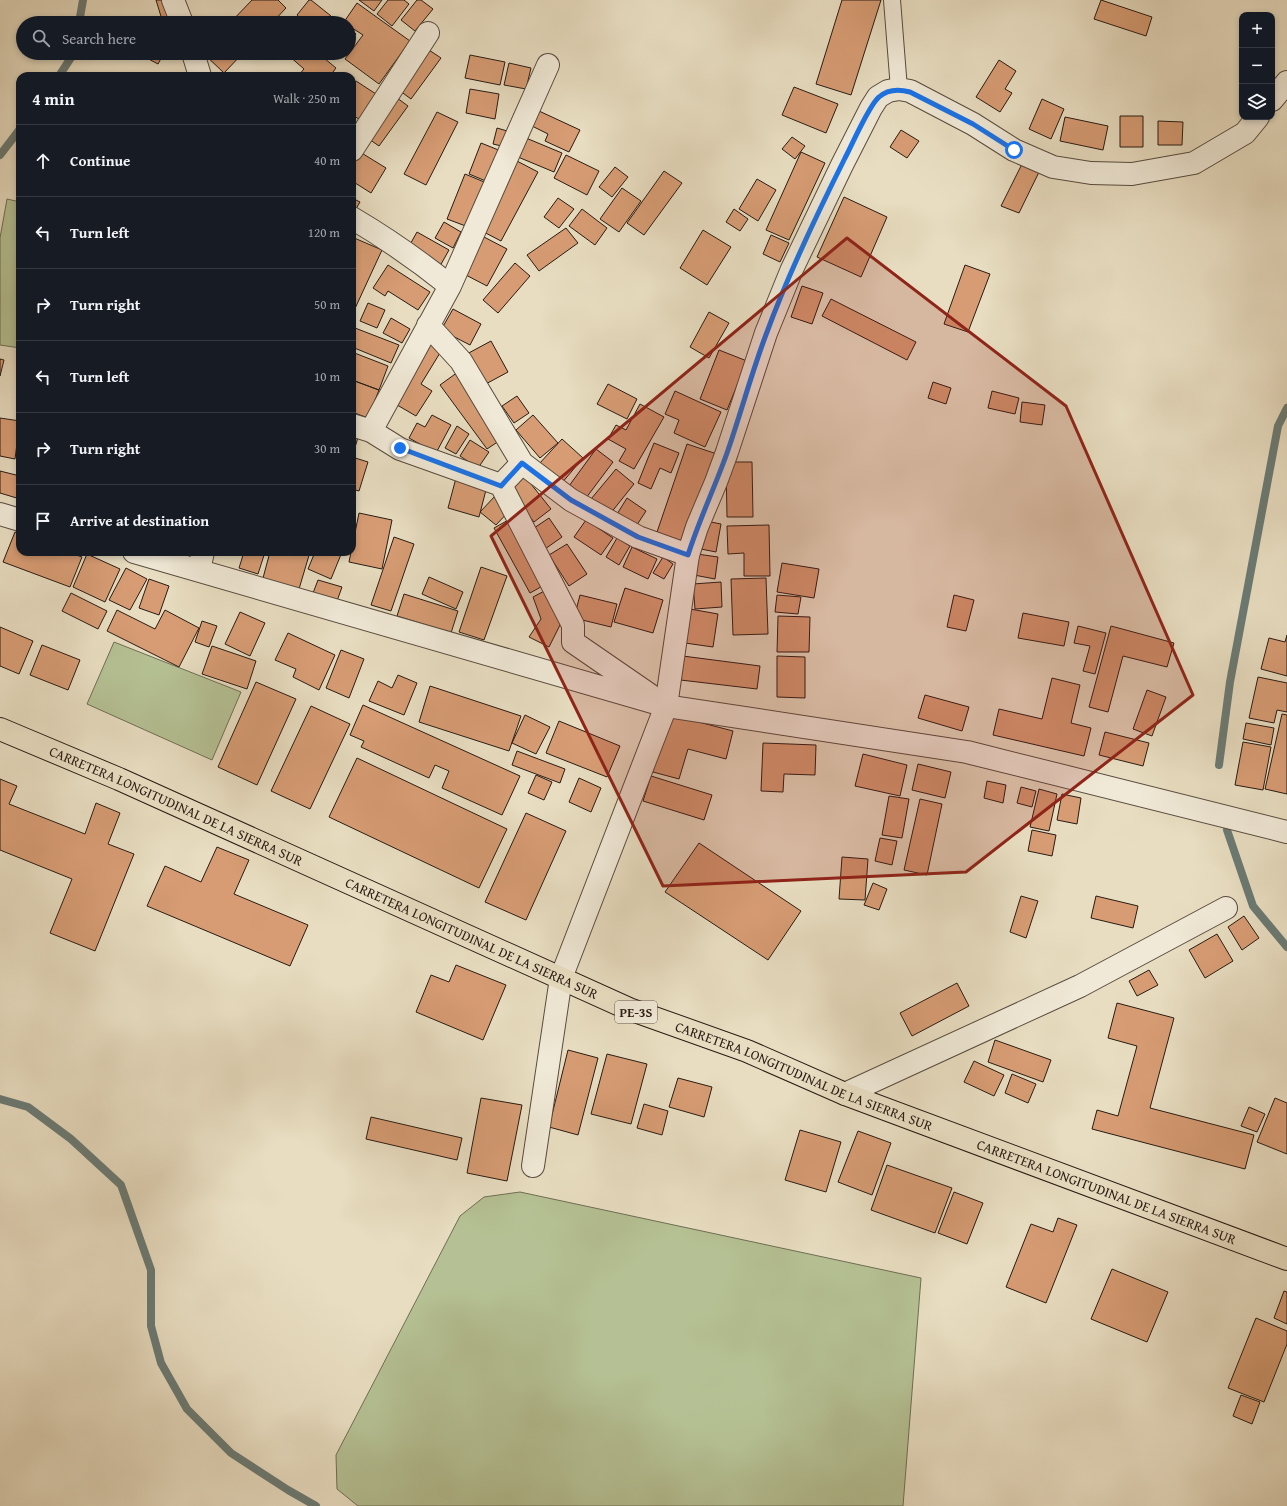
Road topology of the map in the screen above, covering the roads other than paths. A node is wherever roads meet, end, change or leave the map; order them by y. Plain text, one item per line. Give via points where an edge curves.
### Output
1 (173, 0) edge
2 (892, 0) edge
3 (179, 16) edge
4 (428, 33) dead end
5 (195, 60) edge
6 (548, 65) dead end
7 (199, 72) edge
8 (1287, 82) edge
9 (899, 89) junction
10 (1275, 96) edge
11 (1255, 120) edge
12 (356, 144) edge
13 (356, 220) edge
14 (450, 286) junction
15 (428, 325) junction
16 (362, 428) edge
17 (522, 463) junction
18 (501, 486) junction
19 (0, 514) edge
20 (16, 519) edge
21 (688, 555) junction
22 (164, 556) edge
23 (201, 561) edge
24 (666, 706) junction
25 (0, 729) edge
26 (1287, 832) edge
27 (1226, 908) dead end
28 (561, 978) junction
29 (845, 1094) junction
30 (533, 1166) dead end
31 (1287, 1259) edge

1 - 3 street
2 - 9 lane
4 - 12 street
5 - 7 street
6 - 14 street
8 - 10 street
9 - 11 street via 973,124 1014,150 1053,167 1091,173 1132,174 1194,163 1245,132
9 - 21 street via 888,91 878,97 871,108 792,269 766,333 723,464
13 - 14 street via 418,260
14 - 15 street
15 - 16 street
15 - 17 street via 460,361
16 - 18 street via 400,448
17 - 18 street
17 - 21 street via 571,500 638,537
18 - 24 street via 573,625 573,642
19 - 20 street
21 - 24 street
22 - 23 street
23 - 24 street
24 - 26 street via 967,752
24 - 28 street
25 - 28 highway, CARRETERA LONGITUDINAL DE LA SIERRA SUR / PE-3S via 119,779
27 - 29 street via 1080,986
28 - 29 highway, CARRETERA LONGITUDINAL DE LA SIERRA SUR / PE-3S via 629,1009 747,1051
28 - 30 street
29 - 31 highway, CARRETERA LONGITUDINAL DE LA SIERRA SUR / PE-3S

